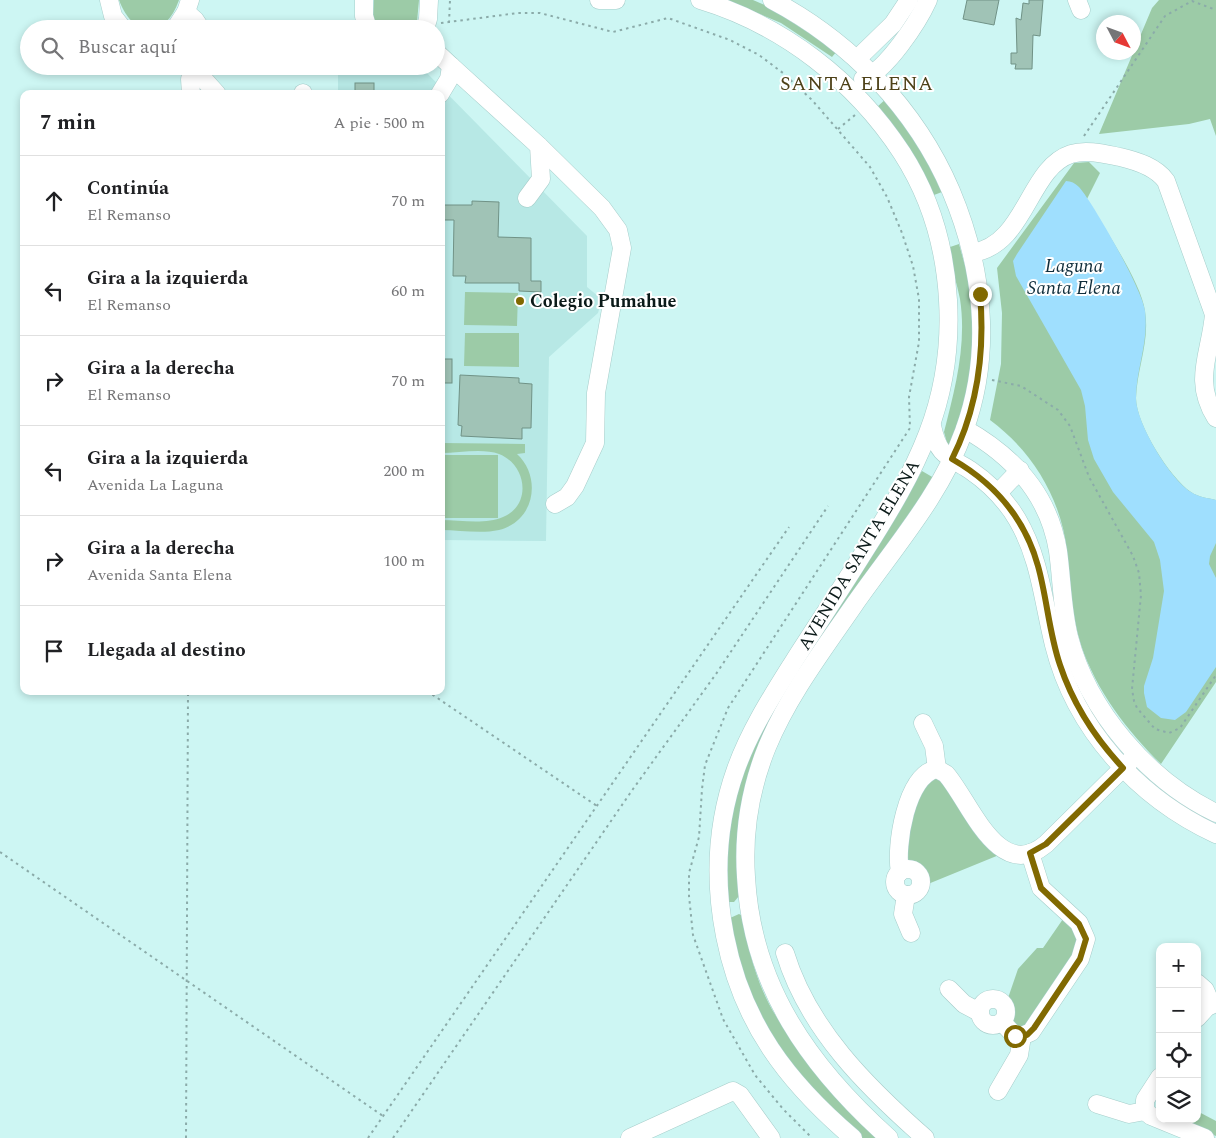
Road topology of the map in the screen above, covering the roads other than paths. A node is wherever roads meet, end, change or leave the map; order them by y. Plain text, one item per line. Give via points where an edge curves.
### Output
1 (109, 0) edge
2 (364, 0) edge
3 (429, 0) edge
4 (599, 0) edge
5 (616, 0) edge
6 (700, 0) edge
7 (772, 0) edge
8 (909, 0) edge
9 (928, 0) edge
10 (188, 6) edge
11 (116, 20) edge
12 (180, 20) edge
13 (195, 20) edge
14 (365, 20) edge
15 (427, 20) edge
16 (445, 60) edge
17 (857, 60) junction
18 (451, 66) junction
19 (834, 74) junction
20 (200, 75) edge
21 (872, 75) junction
22 (194, 76) edge
23 (182, 90) edge
24 (213, 90) edge
25 (443, 90) edge
26 (539, 146) junction
27 (527, 198) dead end
28 (956, 203) junction
29 (931, 210) junction
30 (966, 231) junction
31 (939, 234) junction
32 (972, 252) junction
33 (1215, 317) edge
34 (1216, 418) edge
35 (932, 426) junction
36 (965, 429) junction
37 (952, 459) junction
38 (1020, 470) junction
39 (998, 494) junction
40 (555, 504) dead end
41 (923, 724) dead end
42 (1138, 754) junction
43 (1123, 768) junction
44 (937, 769) junction
45 (1216, 812) edge
46 (1210, 831) edge
47 (1030, 853) junction
48 (747, 904) junction
49 (721, 909) junction
50 (911, 933) dead end
51 (785, 953) dead end
52 (1201, 987) edge
53 (949, 989) dead end
54 (1214, 1003) edge
55 (1201, 1014) edge
56 (1022, 1036) junction
57 (1159, 1078) edge
58 (869, 1084) junction
59 (998, 1091) dead end
60 (852, 1102) junction
61 (1097, 1104) dead end
62 (1145, 1111) junction
63 (630, 1138) edge
64 (771, 1138) edge
65 (853, 1138) edge
66 (890, 1138) edge
67 (925, 1138) edge
68 (1205, 1138) edge

1 - 11 street
2 - 14 street
3 - 15 street
4 - 5 street
6 - 19 street, AVENIDA SANTA ELENA via 773,32
7 - 17 street, AVENIDA SANTA ELENA via 822,30
8 - 17 street via 899,18
9 - 21 street via 907,36
10 - 12 street
10 - 13 street
16 - 18 street
17 - 21 street, AVENIDA SANTA ELENA
18 - 25 street via 449,80
18 - 26 street
19 - 21 street via 856,80
19 - 29 street, AVENIDA SANTA ELENA via 886,130 915,175
20 - 24 street
21 - 28 street, AVENIDA SANTA ELENA via 902,108 925,141
22 - 23 street
26 - 27 street via 541,179
26 - 40 street via 602,208 618,230 622,248 596,393 595,444 575,486 567,497
28 - 29 street via 942,203
28 - 30 street, AVENIDA SANTA ELENA
29 - 31 street, AVENIDA SANTA ELENA
30 - 31 street via 952,237
30 - 32 street, AVENIDA SANTA ELENA
31 - 35 street, AVENIDA SANTA ELENA via 947,289 948,327 944,373
32 - 33 street via 992,246 1007,233 1049,170 1061,159 1073,153 1123,158 1154,169 1163,177 1172,193
32 - 36 street, AVENIDA SANTA ELENA via 980,294 982,343 977,385
33 - 34 street via 1205,358 1204,385
35 - 37 street via 939,447
35 - 49 street, AVENIDA SANTA ELENA via 900,495 768,702 744,748 728,792 721,833 718,876
36 - 37 street, AVENIDA SANTA ELENA
36 - 38 street via 997,449
37 - 39 street via 980,477
37 - 48 street, AVENIDA SANTA ELENA via 937,488 809,671 774,732 754,784 748,813 745,856
38 - 39 street
38 - 42 street via 1040,499 1054,531 1066,625 1080,668 1103,711
39 - 43 street via 1016,517 1034,552 1054,646 1066,681 1091,728
41 - 44 street via 934,746
42 - 43 street
42 - 45 street via 1173,787
43 - 46 street via 1159,800
43 - 47 street via 1046,844
44 - 47 street via 949,777 992,840 1008,851
44 - 50 street via 927,772 920,780 903,820 898,848 900,872 912,869 921,877 920,889 906,895 904,914
45 - 46 street
47 - 56 street via 1041,888 1079,924 1086,939 1080,959 1034,1028
48 - 49 street via 732,912
48 - 60 street, AVENIDA SANTA ELENA via 763,968 784,1013 812,1056
49 - 65 street, AVENIDA SANTA ELENA via 735,978 762,1036 798,1086
51 - 58 street via 797,988 810,1010 835,1046
52 - 54 street
53 - 56 street via 964,1004 979,1012 984,1002 996,999 1003,1003 1006,1011 1002,1022 1012,1034
54 - 55 street
56 - 59 street via 1018,1055
57 - 62 street via 1145,1100
58 - 60 street
58 - 67 street
60 - 66 street, AVENIDA SANTA ELENA
61 - 62 street via 1129,1114
62 - 68 street
63 - 64 street via 733,1091 740,1095

